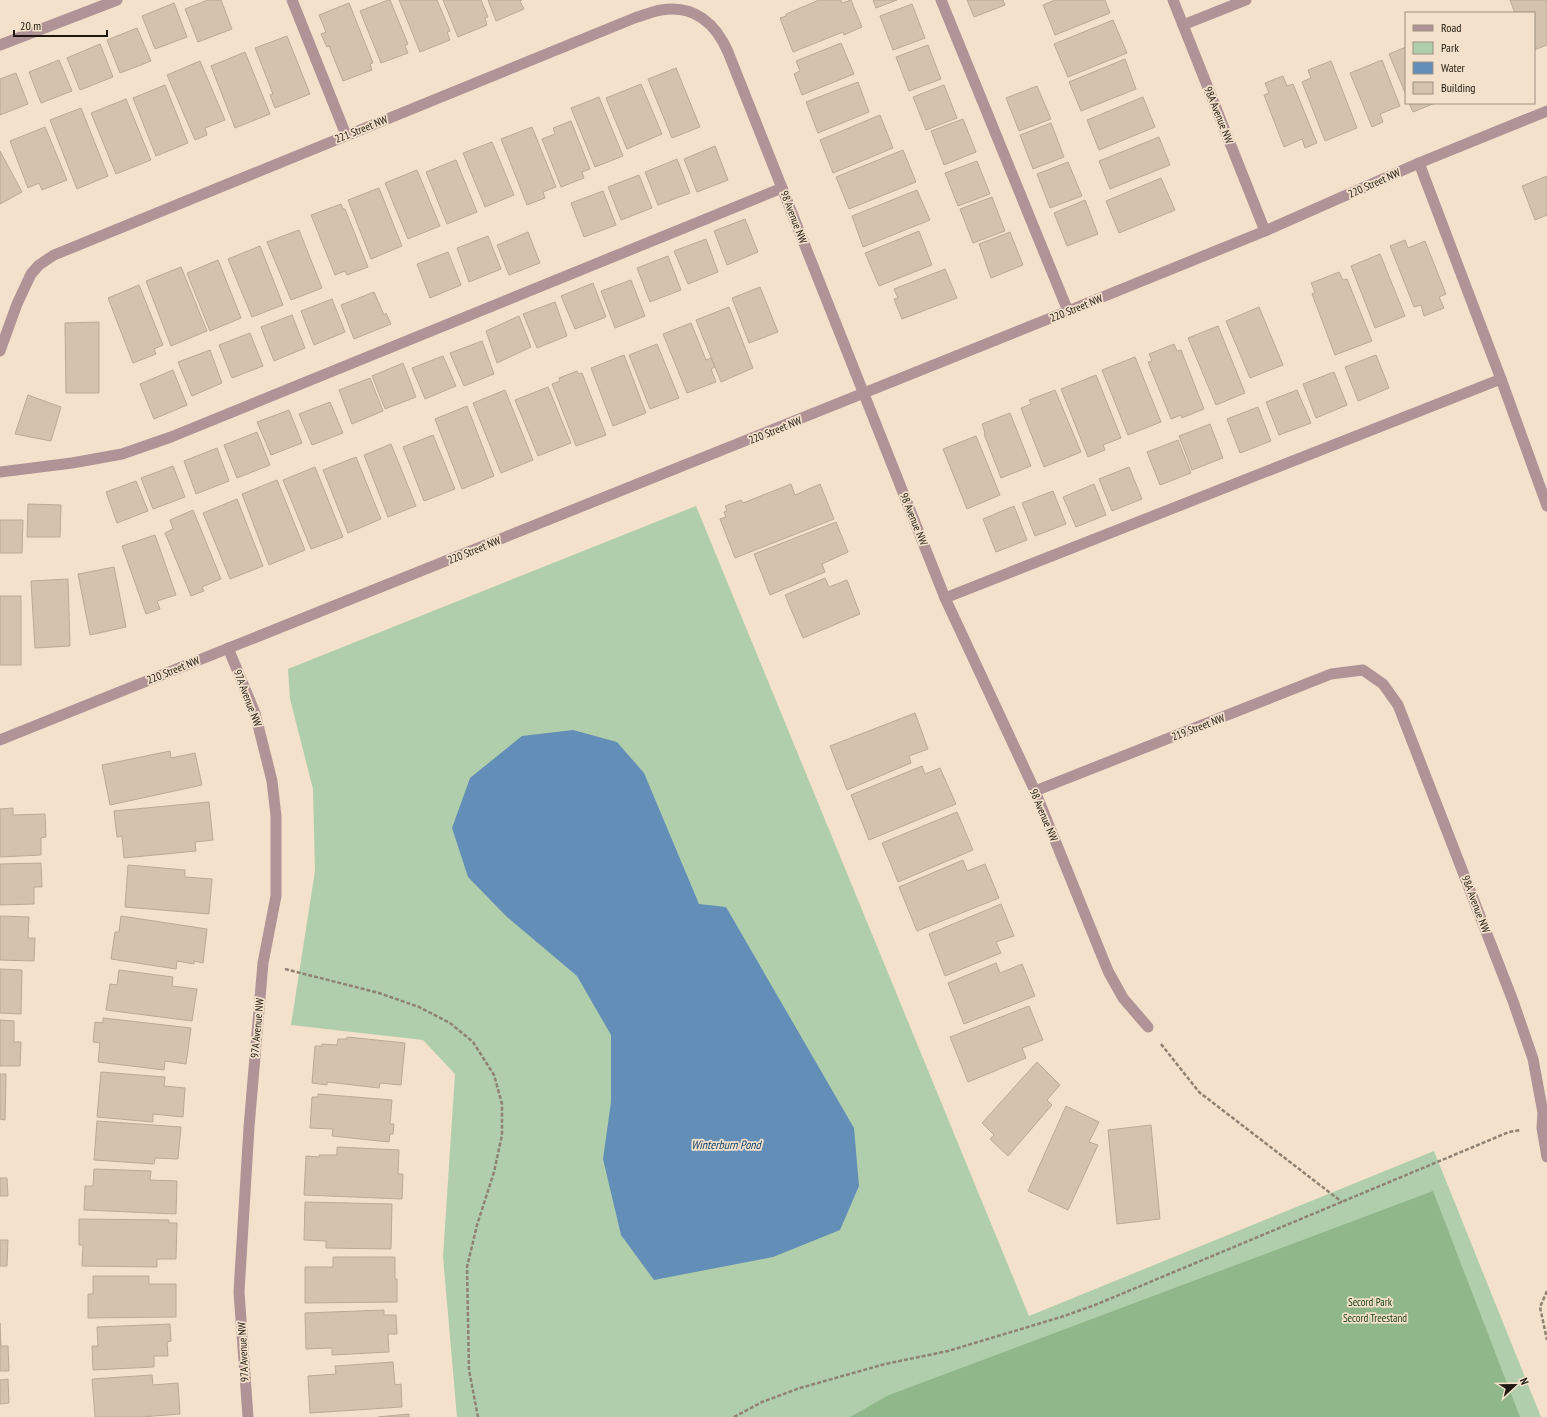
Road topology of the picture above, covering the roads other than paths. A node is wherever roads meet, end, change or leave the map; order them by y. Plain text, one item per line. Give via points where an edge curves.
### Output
1 (117, 0) edge
2 (292, 0) edge
3 (941, 0) edge
4 (1173, 0) edge
5 (1246, 0) edge
6 (688, 10) joint
7 (1183, 25) junction
8 (0, 45) edge
9 (1547, 111) edge
10 (346, 135) junction
11 (1419, 164) junction
12 (782, 188) junction
13 (1265, 231) junction
14 (1068, 311) junction
15 (0, 352) edge
16 (1501, 379) junction
17 (864, 394) junction
18 (0, 472) edge
19 (1547, 506) edge
20 (945, 598) junction
21 (228, 648) junction
22 (1363, 670) joint
23 (0, 740) edge
24 (1035, 791) junction
25 (1148, 1027) road end
26 (1547, 1157) edge
27 (248, 1417) edge

1 - 8 street
2 - 10 street
3 - 14 street
4 - 7 street, 98A Avenue NW
5 - 7 street
6 - 10 street, 221 Street NW via 660,10 637,17
6 - 12 street, 98 Avenue NW via 700,16 722,38
7 - 13 street, 98A Avenue NW
9 - 11 street, 220 Street NW
10 - 15 street, 221 Street NW via 54,255 31,274
11 - 13 street, 220 Street NW
11 - 16 street
12 - 17 street, 98 Avenue NW
12 - 18 street via 171,437 122,454
13 - 14 street, 220 Street NW
14 - 17 street, 220 Street NW
16 - 19 street
16 - 20 street
17 - 20 street, 98 Avenue NW
17 - 21 street, 220 Street NW
20 - 24 street, 98 Avenue NW
21 - 23 street, 220 Street NW
21 - 27 street, 97A Avenue NW via 255,713 272,781 276,816 276,896 263,963 249,1126 239,1292
22 - 24 street, 219 Street NW via 1331,674
22 - 26 street, 98A Avenue NW via 1383,684 1398,705 1514,1001 1533,1059 1543,1112 1542,1128
24 - 25 street, 98 Avenue NW via 1108,971 1123,998

